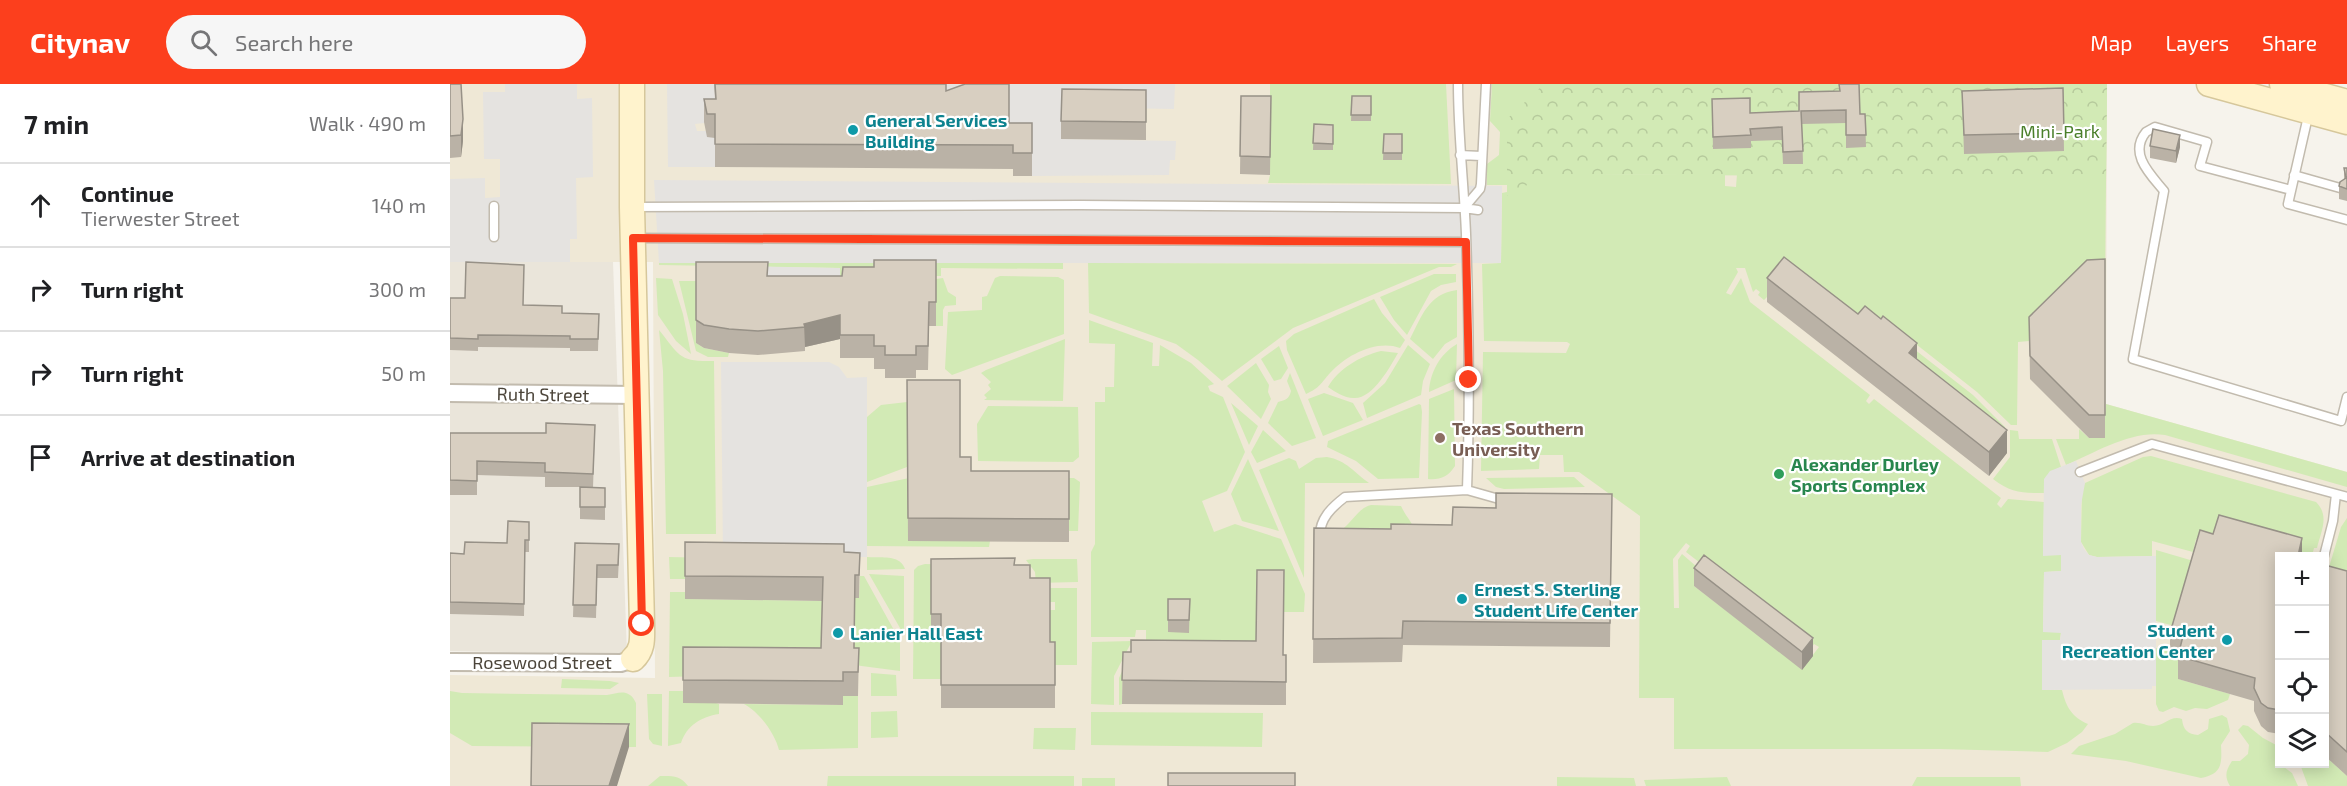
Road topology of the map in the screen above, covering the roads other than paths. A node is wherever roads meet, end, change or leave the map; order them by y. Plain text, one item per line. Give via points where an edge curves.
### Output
1 (632, 84) edge
2 (1458, 84) edge
3 (1486, 84) edge
4 (2209, 84) edge
5 (2282, 84) edge
6 (2312, 102) junction
7 (2347, 102) edge
8 (2347, 122) edge
9 (1460, 155) junction
10 (1481, 156) junction
11 (2294, 175) junction
12 (2340, 188) edge
13 (2291, 190) junction
14 (494, 206) dead end
15 (632, 207) junction
16 (1464, 208) junction
17 (1478, 210) dead end
18 (2347, 220) edge
19 (495, 237) dead end
20 (633, 238) junction
21 (1466, 242) junction
22 (450, 393) edge
23 (636, 395) junction
24 (2347, 397) edge
25 (2080, 472) dead end
26 (1467, 490) junction
27 (2336, 494) junction
28 (2347, 497) edge
29 (1514, 504) edge
30 (1320, 543) edge
31 (2325, 552) edge
32 (633, 659) joint
33 (450, 662) edge

1 - 15 street
2 - 9 lane
3 - 10 lane
4 - 6 street
5 - 6 street
6 - 7 street
6 - 8 street
6 - 11 lane
9 - 10 lane
9 - 16 lane
10 - 16 lane via 1480,189
11 - 12 lane
11 - 13 lane
13 - 18 lane via 2288,204
13 - 24 lane via 2200,166 2207,141 2155,127 2142,136 2139,148 2143,165 2164,191 2133,359 2341,421
14 - 19 lane
15 - 16 lane
15 - 20 street
16 - 17 lane
16 - 21 lane
20 - 21 lane
20 - 23 street
21 - 26 lane
22 - 23 street, Ruth Street
23 - 32 street via 642,646
25 - 27 lane via 2152,444
26 - 29 lane
26 - 30 lane via 1345,497 1330,509 1320,529
27 - 28 lane
27 - 31 lane
32 - 33 street, Rosewood Street via 621,663

